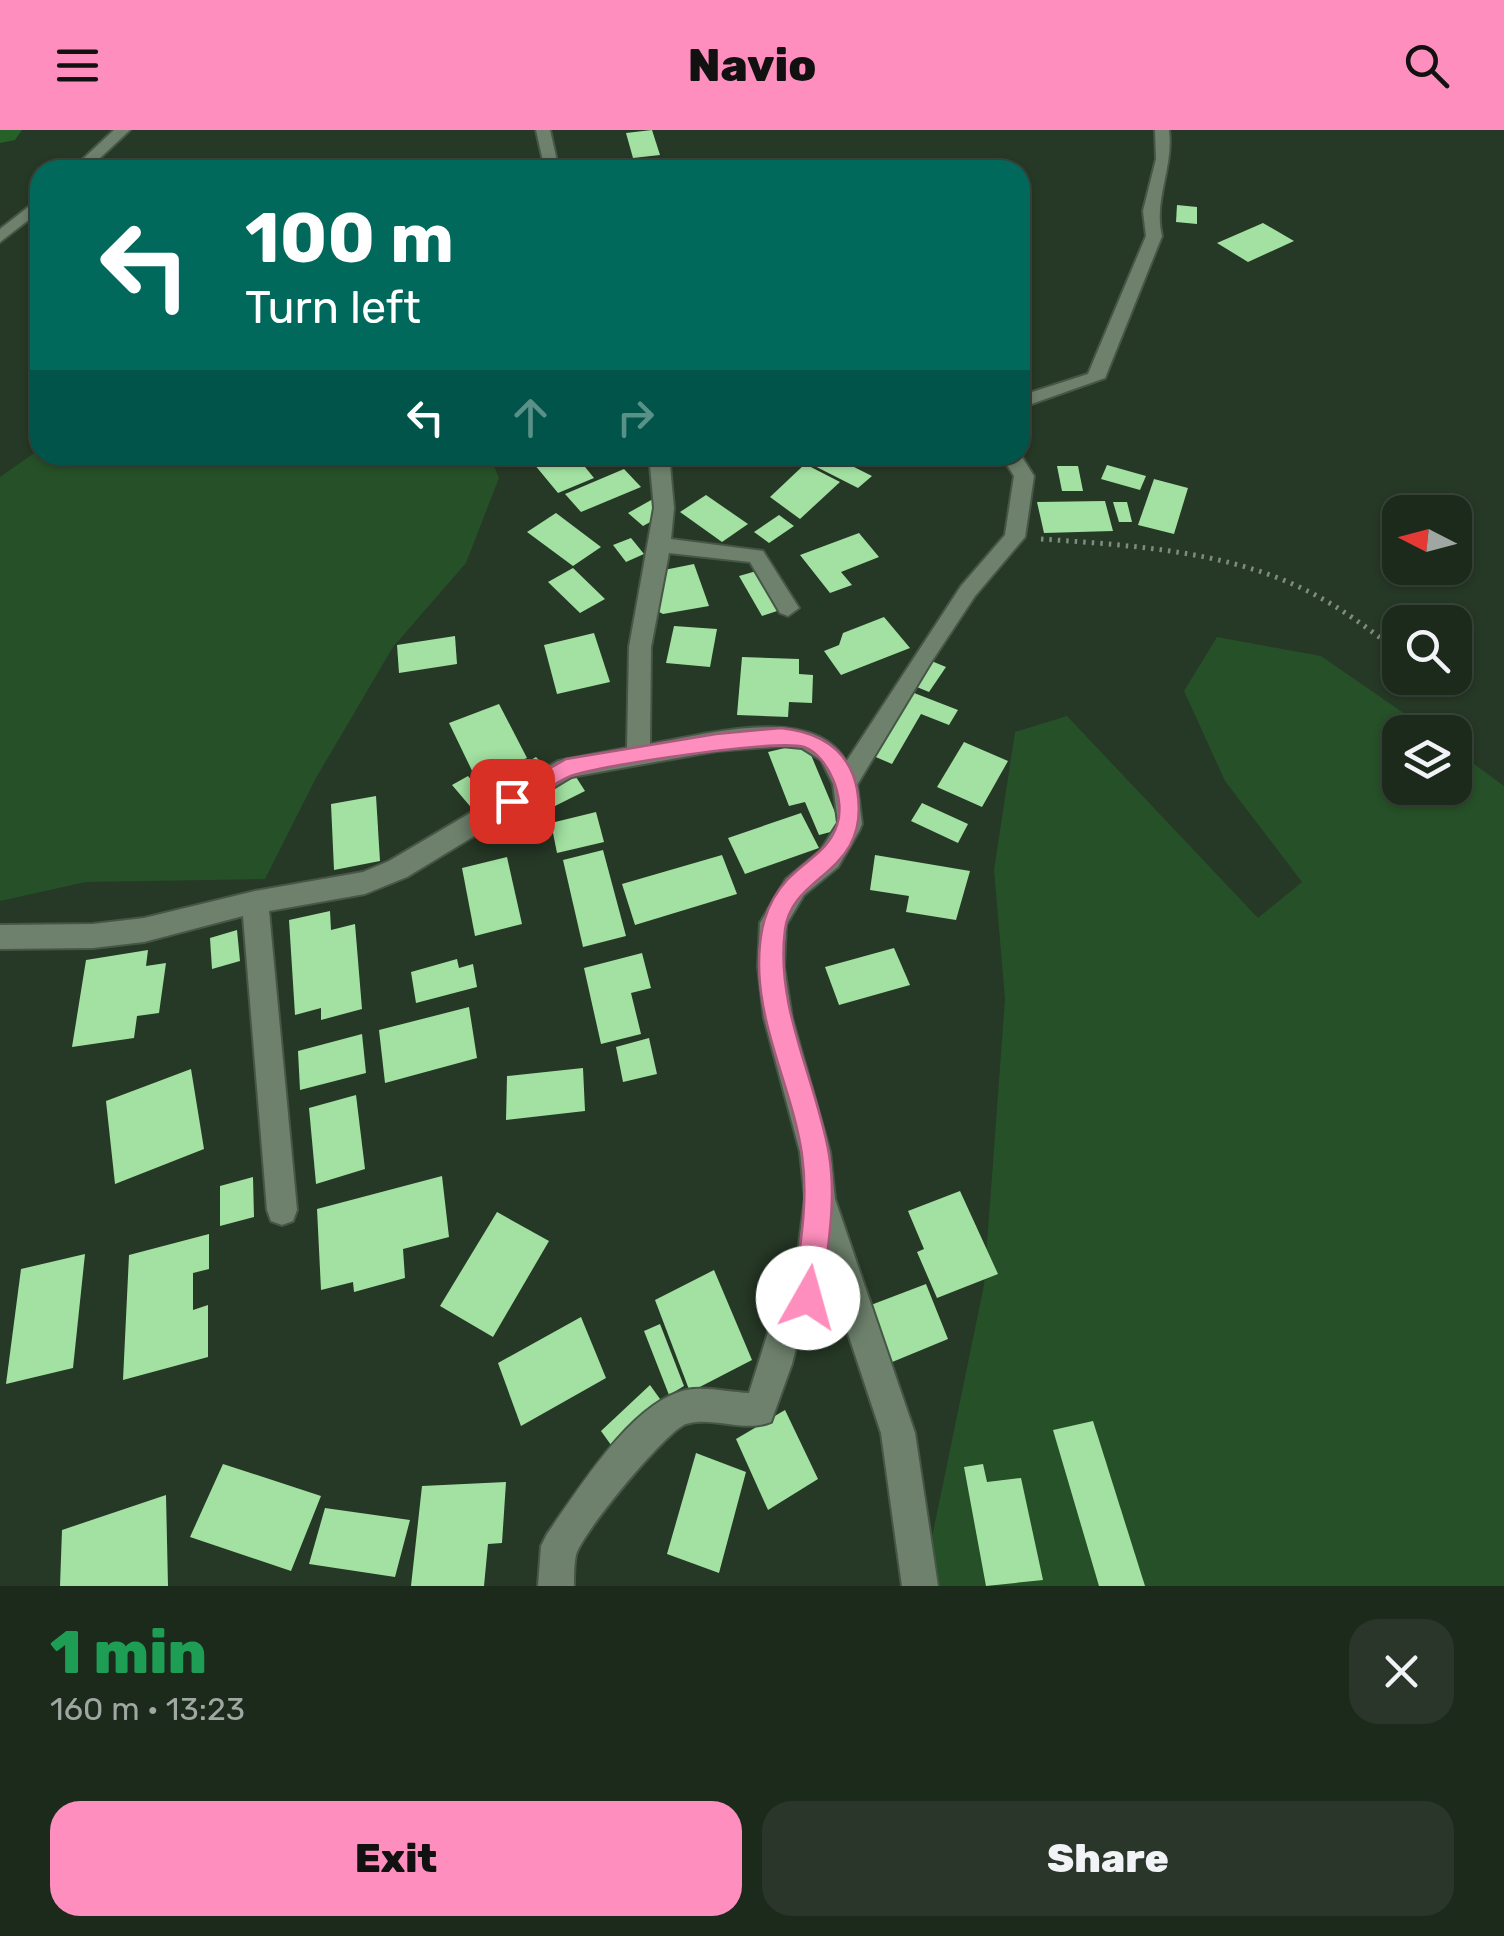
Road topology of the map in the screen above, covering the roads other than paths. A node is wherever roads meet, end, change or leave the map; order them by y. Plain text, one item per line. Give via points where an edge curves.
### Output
1 (124, 130) edge
2 (543, 130) edge
3 (1162, 130) edge
4 (90, 160) edge
5 (550, 160) edge
6 (30, 212) edge
7 (0, 237) edge
8 (1030, 399) edge
9 (667, 465) edge
10 (1017, 465) edge
11 (662, 545) junction
12 (788, 608) dead end
13 (639, 756) junction
14 (845, 784) junction
15 (255, 902) junction
16 (0, 937) edge
17 (820, 1198) junction
18 (282, 1210) dead end
19 (556, 1586) edge
20 (920, 1586) edge

1 - 4 street
2 - 5 street
3 - 8 street via 1167,152 1148,221 1154,236 1096,378
6 - 7 street
9 - 11 street
10 - 14 street via 1024,476 1015,537 950,618
11 - 12 street via 756,556
11 - 13 street via 640,644
13 - 14 street via 716,742 807,739 830,753
13 - 15 street via 566,768 398,870 365,883
14 - 17 street via 850,824 773,923 778,1018 815,1152
15 - 16 street via 144,930
15 - 18 street
17 - 19 street via 808,1298 787,1318 759,1410 688,1406 664,1416 558,1546
17 - 20 street via 898,1432

